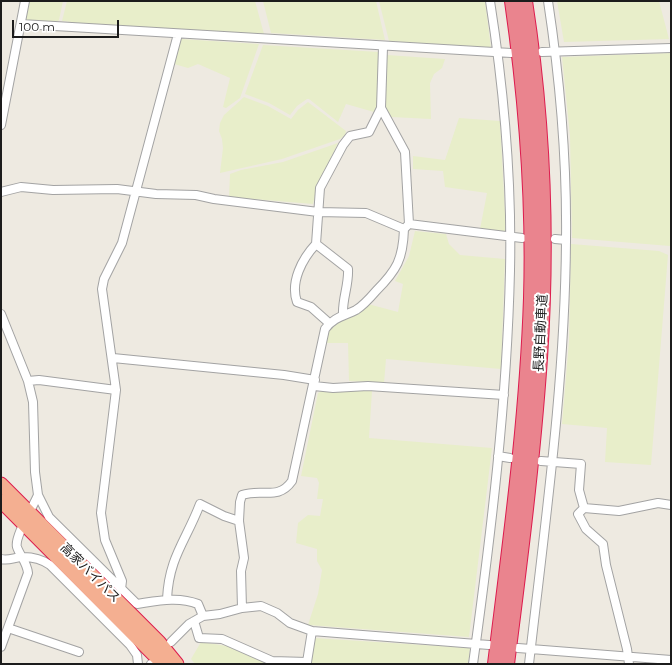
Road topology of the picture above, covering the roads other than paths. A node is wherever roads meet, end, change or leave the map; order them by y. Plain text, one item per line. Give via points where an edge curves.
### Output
1 (25, 1) edge
2 (490, 1) edge
3 (512, 1) edge
4 (525, 1) edge
5 (548, 1) edge
6 (20, 24) junction
7 (178, 34) junction
8 (384, 47) junction
9 (671, 48) edge
10 (542, 52) dead end
11 (555, 52) junction
12 (511, 53) dead end
13 (498, 54) junction
14 (381, 108) junction
15 (1, 125) edge
16 (135, 191) junction
17 (1, 192) edge
18 (318, 212) junction
19 (406, 227) junction
20 (510, 237) junction
21 (522, 238) dead end
22 (555, 239) dead end
23 (566, 240) junction
24 (316, 244) junction
25 (1, 314) edge
26 (343, 315) junction
27 (330, 323) junction
28 (112, 358) junction
29 (28, 381) junction
30 (314, 383) junction
31 (116, 390) junction
32 (504, 394) junction
33 (498, 456) junction
34 (510, 458) dead end
35 (541, 461) dead end
36 (553, 461) junction
37 (1, 484) edge
38 (38, 495) junction
39 (1, 501) edge
40 (671, 505) edge
41 (584, 508) junction
42 (27, 518) junction
43 (240, 522) junction
44 (22, 557) junction
45 (1, 559) edge
46 (121, 589) junction
47 (167, 599) junction
48 (242, 608) junction
49 (203, 616) junction
50 (194, 621) junction
51 (8, 628) junction
52 (312, 631) junction
53 (171, 642) dead end
54 (476, 644) junction
55 (489, 645) dead end
56 (1, 647) edge
57 (518, 648) dead end
58 (531, 649) junction
59 (79, 652) dead end
60 (629, 660) edge
61 (671, 660) edge
62 (138, 664) edge
63 (163, 664) edge
64 (177, 664) edge
65 (473, 664) edge
66 (495, 664) edge
67 (507, 664) edge
68 (529, 664) edge

1 - 6 street
2 - 13 street
3 - 66 highway, 長野自動車道 via 525,98 531,297 523,417
4 - 67 highway, 長野自動車道 via 537,98 542,168 543,297 536,419
5 - 11 street
6 - 7 street
6 - 15 street
7 - 8 street
7 - 16 street
8 - 13 street
8 - 14 street
9 - 11 street
10 - 11 street
11 - 23 street via 563,144
12 - 13 street
13 - 20 street
14 - 18 street via 369,132 350,136 343,145 320,188
14 - 19 street via 405,152
16 - 17 street via 22,187
16 - 18 street
16 - 28 street via 122,243 104,279 102,289
18 - 19 street via 366,213
18 - 24 street
19 - 20 street
19 - 26 street via 403,249 394,271 366,302 356,310
20 - 21 street
20 - 32 street
22 - 23 street
23 - 36 street via 562,356
24 - 26 street via 348,269 349,283 342,304
24 - 27 street via 305,259 297,277 295,296 297,302 311,307
25 - 29 street
26 - 27 street
27 - 30 street via 322,336
28 - 30 street via 284,375
28 - 31 street
29 - 31 street via 39,380
29 - 38 street via 33,402 34,472
30 - 32 street via 333,388 368,386
30 - 43 street via 292,481 287,489 281,492 242,495
31 - 46 street via 101,513 105,540 122,581
32 - 33 street
33 - 34 street
33 - 54 street
35 - 36 street
36 - 41 street via 581,464 579,490
36 - 58 street
37 - 42 highway, 高家バイパス
38 - 42 street
38 - 46 street via 49,517
39 - 42 highway, 高家バイパス
40 - 41 street via 658,502 619,511
41 - 60 street via 579,512 579,517 586,529 604,544 606,565
42 - 44 street via 16,546
42 - 63 highway, 高家バイパス
42 - 64 highway, 高家バイパス via 159,642
43 - 47 street via 200,504 174,559 168,580
43 - 48 street via 244,558 241,571
44 - 45 street via 12,560
44 - 51 street via 28,572
44 - 62 street via 44,561 50,565 130,645
46 - 47 street via 137,604
47 - 49 street via 198,604
48 - 49 street
48 - 52 street via 261,606 277,613 290,624
49 - 50 street
50 - 52 street via 199,638 222,639 272,661 308,662
50 - 53 street
51 - 56 street
51 - 59 street
52 - 54 street
54 - 55 street
54 - 65 street
57 - 58 street
58 - 60 street
58 - 68 street
60 - 61 street

